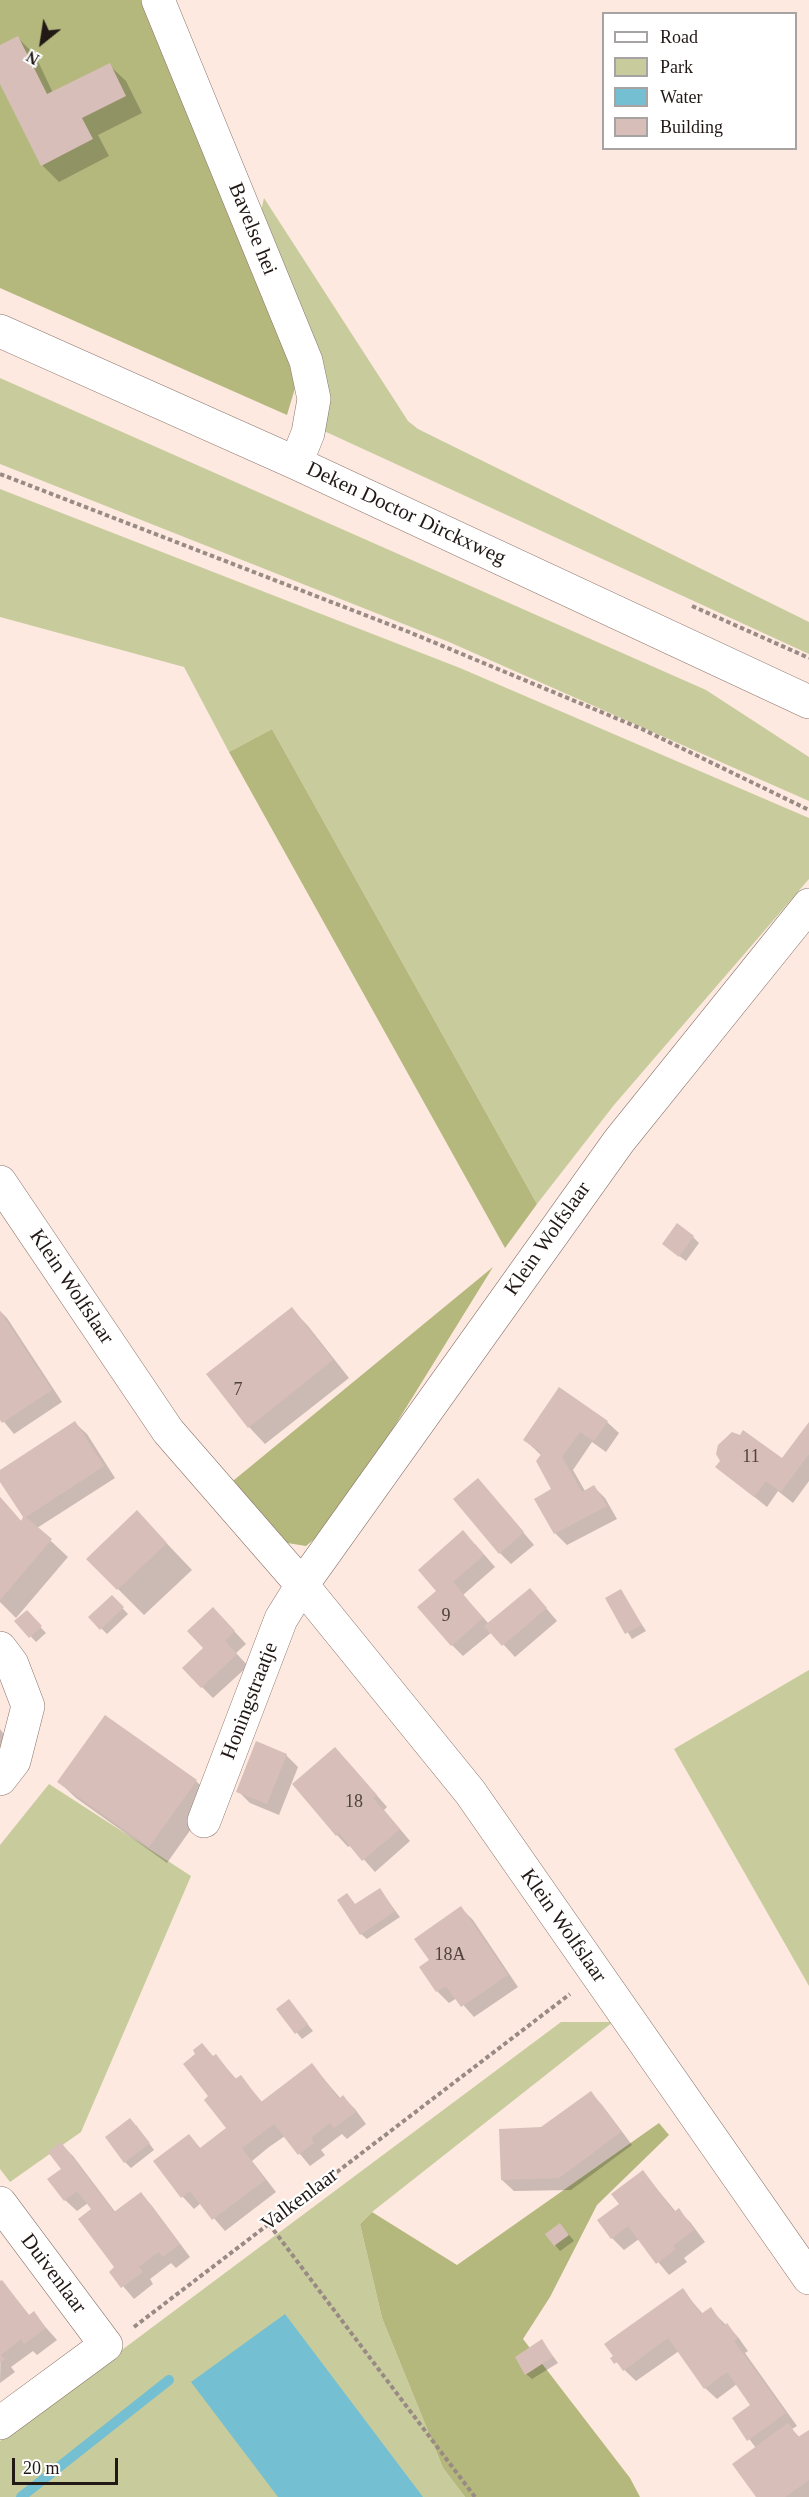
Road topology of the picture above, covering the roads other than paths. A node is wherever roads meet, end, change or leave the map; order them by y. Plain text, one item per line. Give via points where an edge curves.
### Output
1 (158, 0) edge
2 (0, 331) edge
3 (296, 463) junction
4 (809, 702) edge
5 (809, 905) edge
6 (0, 1182) edge
7 (302, 1585) junction
8 (0, 1648) edge
9 (0, 1779) edge
10 (204, 1821) dead end
11 (0, 2203) edge
12 (809, 2278) edge
13 (0, 2423) edge

1 - 3 street, Bavelse hei via 306,362 314,399 308,433
2 - 3 street, Deken Doctor Dirckxweg
3 - 4 street, Deken Doctor Dirckxweg
5 - 7 street, Klein Wolfslaar via 619,1141
6 - 7 street, Klein Wolfslaar via 168,1431
7 - 10 street, Honingstraatje via 281,1619
7 - 12 street, Klein Wolfslaar via 470,1792
8 - 9 street via 12,1664 28,1706 14,1761
11 - 13 street, Duivenlaar via 106,2345

